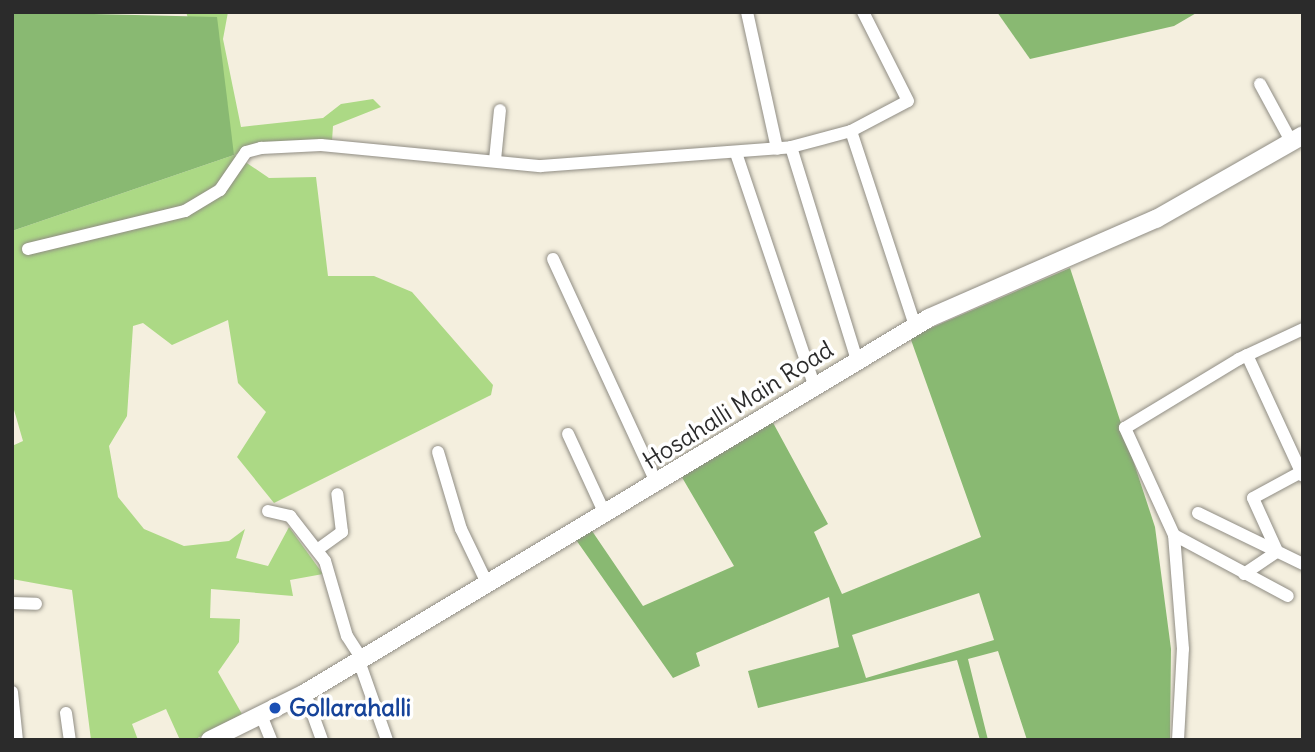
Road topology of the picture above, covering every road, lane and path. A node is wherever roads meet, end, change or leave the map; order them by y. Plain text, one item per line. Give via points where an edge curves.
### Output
1 (747, 12) edge
2 (863, 12) edge
3 (1260, 85) dead end
4 (500, 110) dead end
5 (851, 131) junction
6 (1297, 138) edge
7 (791, 147) junction
8 (777, 149) junction
9 (736, 153) junction
10 (495, 160) junction
11 (28, 249) dead end
12 (553, 259) dead end
13 (915, 326) junction
14 (1303, 329) edge
15 (1247, 355) junction
16 (857, 360) junction
17 (814, 385) junction
18 (568, 434) dead end
19 (438, 452) dead end
20 (1302, 473) edge
21 (657, 484) junction
22 (337, 494) dead end
23 (268, 511) dead end
24 (1198, 513) dead end
25 (605, 514) junction
26 (1174, 535) junction
27 (317, 550) junction
28 (1277, 552) junction
29 (1303, 564) edge
30 (1244, 574) junction
31 (487, 583) junction
32 (1288, 596) dead end
33 (12, 603) edge
34 (36, 604) dead end
35 (360, 660) junction
36 (12, 692) edge
37 (305, 692) junction
38 (66, 713) dead end
39 (261, 715) junction
40 (17, 740) edge
41 (70, 740) edge
42 (210, 740) edge
43 (271, 740) edge
44 (322, 740) edge
45 (387, 740) edge
46 (1178, 740) edge

1 - 8 street
2 - 5 street via 908,101
3 - 6 street
4 - 10 street
5 - 7 street
5 - 13 street
6 - 13 street, Hosahalli Main Road via 1156,219
7 - 8 street
7 - 16 street
8 - 9 street
9 - 10 street via 541,166
9 - 17 street
10 - 11 street via 321,145 261,148 246,152 220,190 185,211
12 - 21 street
13 - 16 street, Hosahalli Main Road
14 - 15 street
15 - 20 street
15 - 26 street via 1125,428
16 - 17 street, Hosahalli Main Road
17 - 21 street, Hosahalli Main Road
18 - 25 street
19 - 31 street via 461,529
20 - 28 street via 1253,498
21 - 25 street, Hosahalli Main Road
22 - 27 street via 342,532
23 - 27 street via 290,516
24 - 28 street
25 - 31 street, Hosahalli Main Road
26 - 30 street
26 - 46 street via 1183,649
27 - 35 street via 333,580 347,636
28 - 29 street
28 - 30 street
30 - 32 street
31 - 35 street, Hosahalli Main Road
33 - 34 street
35 - 37 street, Hosahalli Main Road
35 - 45 street
36 - 40 street
37 - 39 street, Hosahalli Main Road
37 - 44 street
38 - 41 street
39 - 42 street, Hosahalli Main Road
39 - 43 street

